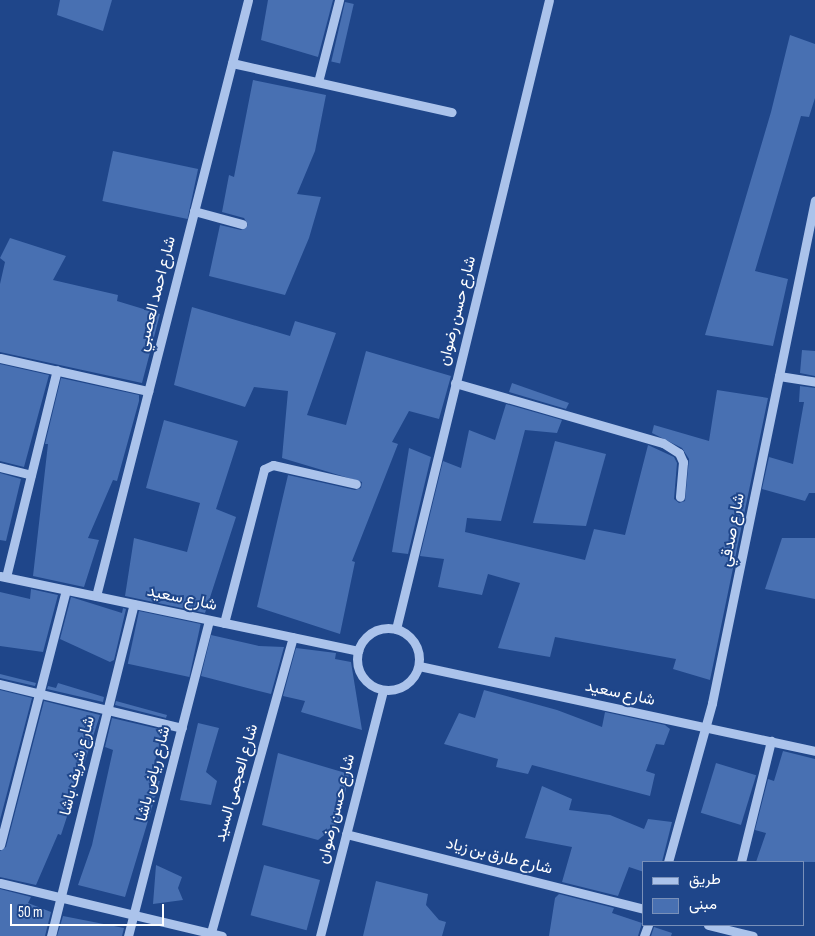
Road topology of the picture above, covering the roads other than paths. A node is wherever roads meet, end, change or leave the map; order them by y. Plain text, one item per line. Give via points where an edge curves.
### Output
1 (248, 0) edge
2 (339, 0) edge
3 (549, 0) edge
4 (232, 63) junction
5 (318, 82) junction
6 (452, 112) dead end
7 (815, 200) edge
8 (194, 212) junction
9 (242, 224) dead end
10 (810, 245) edge
11 (0, 358) edge
12 (57, 370) junction
13 (779, 376) junction
14 (815, 382) edge
15 (455, 384) junction
16 (148, 391) junction
17 (0, 467) edge
18 (31, 475) junction
19 (356, 484) dead end
20 (680, 496) dead end
21 (3, 576) edge
22 (66, 590) junction
23 (96, 596) junction
24 (134, 604) junction
25 (209, 620) junction
26 (224, 623) junction
27 (396, 629) junction
28 (293, 637) junction
29 (358, 651) junction
30 (418, 666) junction
31 (0, 684) edge
32 (383, 690) junction
33 (40, 694) junction
34 (108, 710) junction
35 (182, 728) junction
36 (707, 728) junction
37 (771, 741) junction
38 (815, 750) edge
39 (346, 834) junction
40 (0, 845) edge
41 (668, 861) edge
42 (740, 861) edge
43 (0, 883) edge
44 (60, 897) junction
45 (642, 908) edge
46 (133, 915) junction
47 (724, 927) edge
48 (210, 935) edge
49 (51, 936) edge
50 (128, 936) edge
51 (222, 936) edge
52 (320, 936) edge
53 (753, 936) edge

1 - 4 street, شارع احمد العصبي
2 - 5 street
3 - 15 street, شارع حسن رضوان
4 - 5 street
4 - 8 street, شارع احمد العصبي
5 - 6 street
7 - 10 street, شارع صدقي
8 - 9 street
8 - 16 street, شارع احمد العصبي
10 - 13 street, شارع صدقي
11 - 12 street
12 - 16 street
12 - 18 street
13 - 14 street
13 - 36 street, شارع صدقي
15 - 20 street via 663,443 679,453 683,462
15 - 27 street, شارع حسن رضوان
16 - 23 street, شارع احمد العصبي
17 - 18 street
18 - 21 street
19 - 26 street via 273,465 264,469
21 - 22 street, شارع سعيد
22 - 23 street, شارع سعيد
22 - 33 street
23 - 24 street, شارع سعيد
24 - 25 street, شارع سعيد
24 - 34 street, شارع شريف باشا
25 - 26 street, شارع سعيد
25 - 35 street, شارع رياض باشا
26 - 28 street, شارع سعيد
27 - 29 street via 387,628 369,635
27 - 30 street via 415,643
28 - 29 street, شارع سعيد
28 - 48 street, شارع العجمى السيد
29 - 32 street via 358,668 362,676
30 - 32 street via 406,685
30 - 36 street, شارع سعيد
31 - 33 street
32 - 39 street, شارع حسن رضوان
33 - 34 street
33 - 40 street
34 - 35 street
34 - 44 street, شارع شريف باشا
35 - 46 street, شارع رياض باشا
36 - 37 street, شارع سعيد
36 - 41 street, شارع صدقي
37 - 38 street, شارع سعيد
37 - 42 street
39 - 45 street, شارع طارق بن زياد
39 - 52 street, شارع حسن رضوان
43 - 44 street
44 - 46 street
44 - 49 street, شارع شريف باشا
46 - 48 street
46 - 50 street, شارع رياض باشا
47 - 53 street
48 - 51 street

